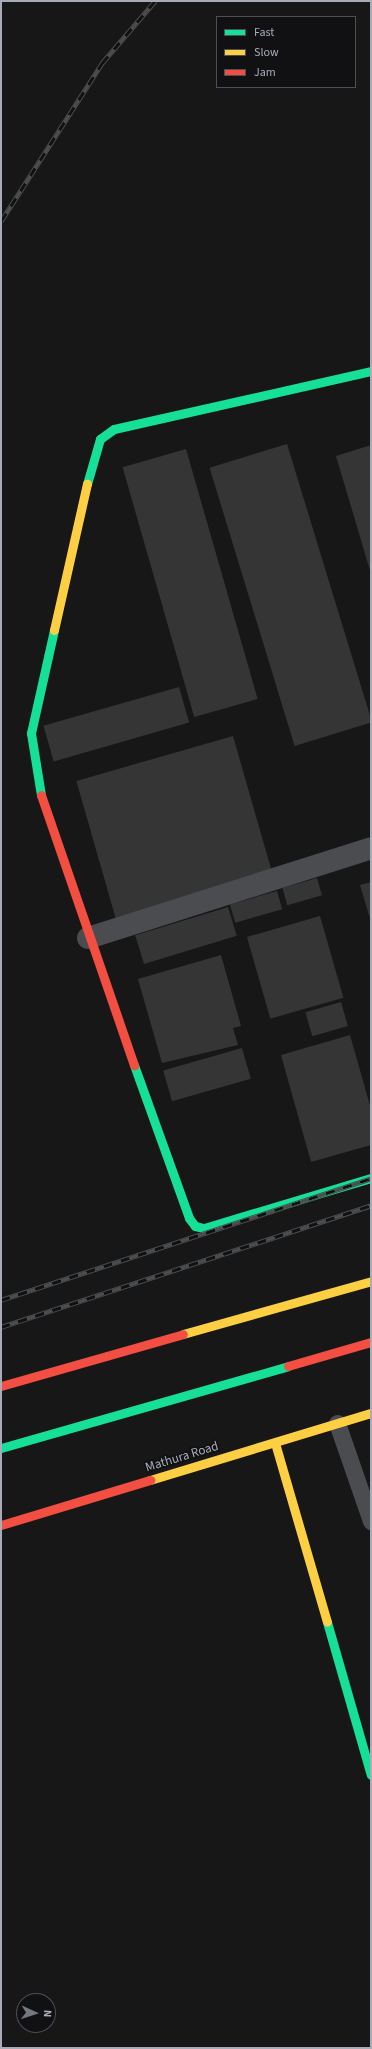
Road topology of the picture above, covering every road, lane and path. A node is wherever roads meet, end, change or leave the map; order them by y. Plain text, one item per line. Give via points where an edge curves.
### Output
1 (371, 371) edge
2 (371, 848) edge
3 (88, 938) junction
4 (371, 1178) edge
5 (371, 1281) edge
6 (371, 1342) edge
7 (1, 1386) edge
8 (371, 1413) edge
9 (337, 1423) junction
10 (275, 1443) junction
11 (1, 1448) edge
12 (371, 1521) edge
13 (1, 1525) edge
14 (371, 1775) edge

1 - 3 main road via 114,429 100,439 94,454 31,733 37,784
2 - 3 street
3 - 4 main road via 189,1218 195,1226 204,1228
5 - 7 main road
6 - 11 main road
8 - 9 main road, Mathura Road
9 - 10 main road, Mathura Road
9 - 12 lane
10 - 13 main road, Mathura Road
10 - 14 main road

